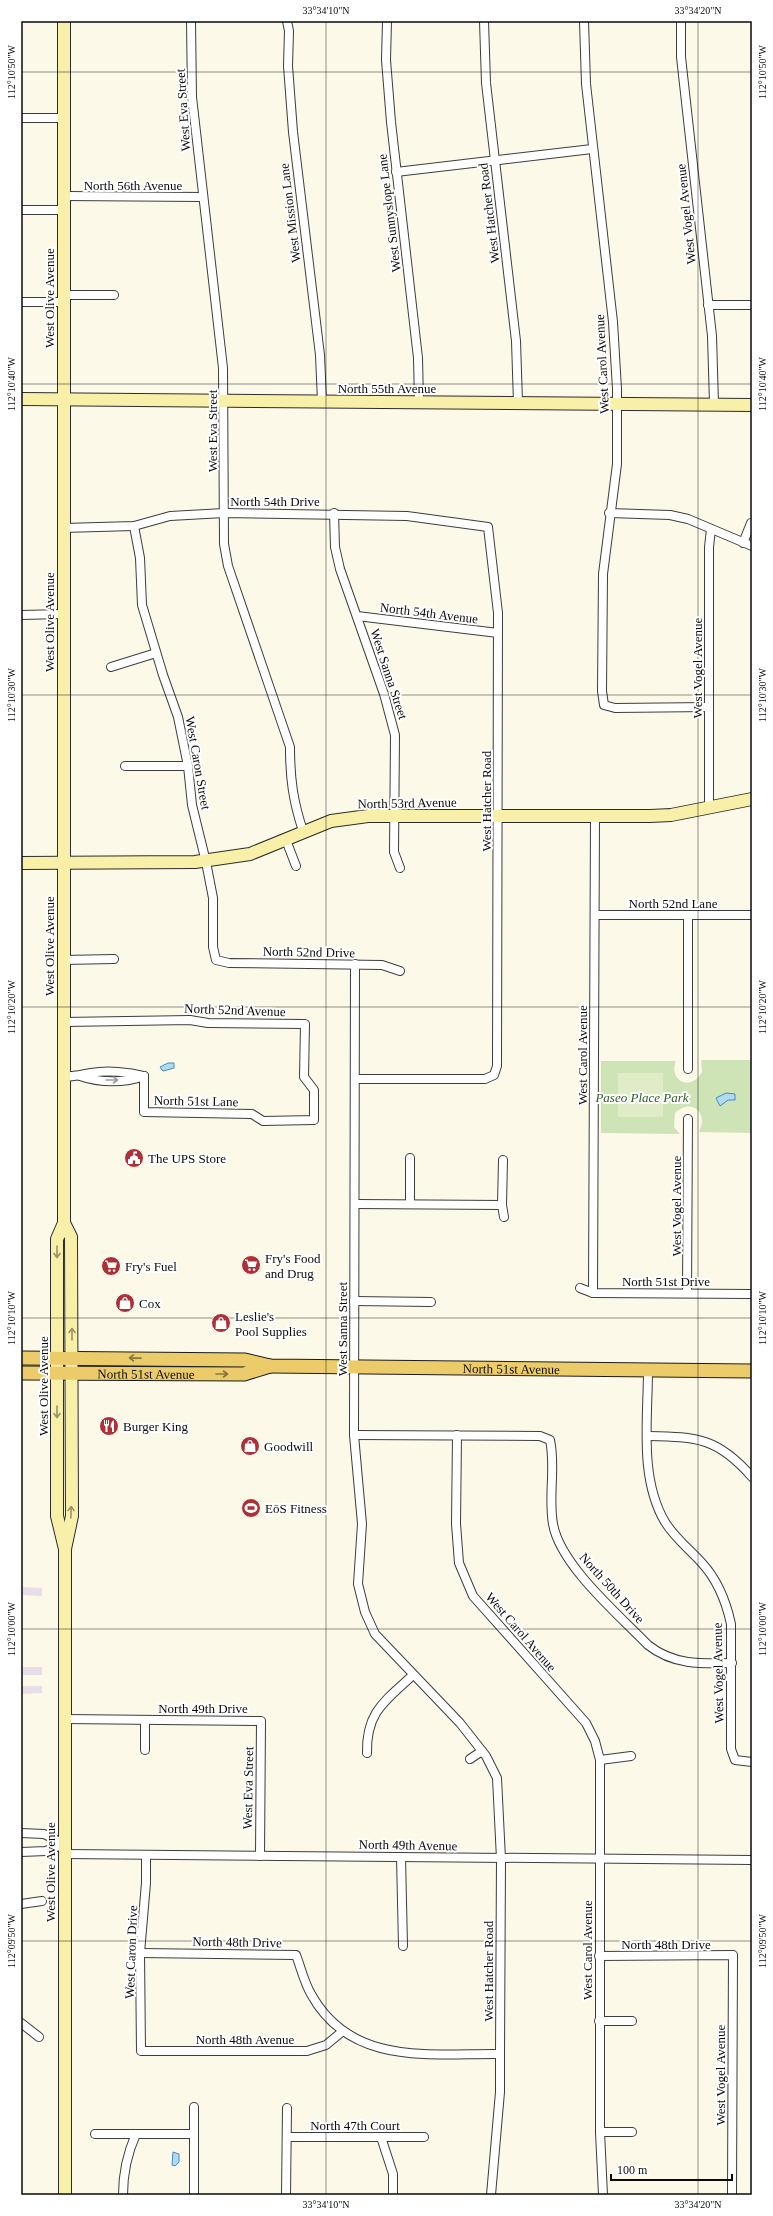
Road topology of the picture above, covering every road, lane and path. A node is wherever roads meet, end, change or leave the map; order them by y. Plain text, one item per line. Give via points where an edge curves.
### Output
1 (64, 21) edge
2 (191, 21) edge
3 (287, 21) edge
4 (386, 21) edge
5 (484, 21) edge
6 (584, 21) edge
7 (681, 21) edge
8 (21, 118) edge
9 (64, 118) junction
10 (592, 149) junction
11 (495, 160) junction
12 (396, 172) junction
13 (64, 196) junction
14 (203, 197) junction
15 (21, 210) edge
16 (64, 210) junction
17 (114, 295) dead end
18 (63, 299) junction
19 (21, 302) edge
20 (708, 304) junction
21 (752, 305) edge
22 (21, 399) edge
23 (63, 399) junction
24 (224, 400) junction
25 (322, 401) junction
26 (418, 402) junction
27 (518, 403) junction
28 (617, 404) junction
29 (714, 404) junction
30 (752, 405) edge
31 (224, 513) junction
32 (334, 513) junction
33 (609, 513) junction
34 (751, 523) edge
35 (134, 526) junction
36 (488, 527) joint
37 (64, 528) junction
38 (711, 529) junction
39 (743, 543) junction
40 (752, 546) edge
41 (63, 614) junction
42 (21, 615) edge
43 (357, 616) junction
44 (498, 633) junction
45 (156, 653) junction
46 (111, 667) dead end
47 (709, 708) junction
48 (124, 766) dead end
49 (188, 766) junction
50 (752, 799) edge
51 (709, 807) junction
52 (394, 815) junction
53 (498, 816) junction
54 (595, 817) junction
55 (303, 832) junction
56 (286, 840) junction
57 (63, 862) junction
58 (206, 862) junction
59 (21, 863) edge
60 (296, 866) dead end
61 (400, 868) dead end
62 (595, 915) junction
63 (688, 915) junction
64 (752, 916) edge
65 (114, 959) dead end
66 (63, 960) junction
67 (216, 960) joint
68 (355, 964) junction
69 (400, 971) dead end
70 (64, 1022) junction
71 (688, 1069) dead end
72 (64, 1077) junction
73 (355, 1080) junction
74 (314, 1120) joint
75 (688, 1120) dead end
76 (410, 1158) dead end
77 (503, 1160) dead end
78 (355, 1204) junction
79 (410, 1204) junction
80 (502, 1205) junction
81 (504, 1217) dead end
82 (64, 1223) junction
83 (580, 1288) dead end
84 (593, 1293) junction
85 (687, 1293) junction
86 (752, 1294) edge
87 (354, 1301) junction
88 (431, 1302) dead end
89 (21, 1358) edge
90 (57, 1358) junction
91 (72, 1358) junction
92 (270, 1366) junction
93 (353, 1367) junction
94 (648, 1370) junction
95 (752, 1371) edge
96 (21, 1373) edge
97 (56, 1373) junction
98 (72, 1373) junction
99 (354, 1435) junction
100 (458, 1435) junction
101 (648, 1436) junction
102 (750, 1472) edge
103 (65, 1549) junction
104 (732, 1663) junction
105 (413, 1675) junction
106 (64, 1719) junction
107 (145, 1720) junction
108 (261, 1720) joint
109 (145, 1750) dead end
110 (482, 1751) junction
111 (367, 1753) dead end
112 (631, 1756) dead end
113 (470, 1759) dead end
114 (600, 1760) junction
115 (752, 1762) edge
116 (21, 1833) edge
117 (64, 1849) junction
118 (21, 1852) edge
119 (146, 1855) junction
120 (260, 1856) junction
121 (401, 1857) junction
122 (501, 1859) junction
123 (599, 1859) junction
124 (752, 1860) edge
125 (42, 1901) dead end
126 (21, 1904) edge
127 (403, 1946) dead end
128 (140, 1953) junction
129 (733, 1955) joint
130 (599, 1956) junction
131 (599, 2021) junction
132 (632, 2021) dead end
133 (21, 2023) edge
134 (343, 2031) junction
135 (39, 2037) dead end
136 (141, 2051) joint
137 (500, 2054) junction
138 (194, 2107) dead end
139 (287, 2108) dead end
140 (600, 2132) junction
141 (632, 2132) dead end
142 (94, 2134) dead end
143 (136, 2134) junction
144 (194, 2134) junction
145 (287, 2137) junction
146 (381, 2137) junction
147 (424, 2137) dead end
148 (65, 2195) edge
149 (123, 2195) edge
150 (186, 2195) edge
151 (194, 2195) edge
152 (286, 2195) edge
153 (393, 2195) edge
154 (491, 2195) edge
155 (603, 2195) edge
156 (732, 2195) edge

1 - 9 main road, West Olive Avenue
2 - 14 street, West Eva Street via 192,97
3 - 25 street, West Mission Lane via 293,132 320,363
4 - 12 street, West Sunnyslope Lane via 388,91
5 - 11 street, West Hatcher Road via 486,83
6 - 10 street, West Carol Avenue
7 - 20 street, West Vogel Avenue via 681,57
8 - 9 street
9 - 13 main road, West Olive Avenue
10 - 11 street
10 - 28 street, West Carol Avenue via 615,348
11 - 12 street
11 - 27 street, West Hatcher Road via 516,340
12 - 26 street, West Sunnyslope Lane via 418,358
13 - 14 street, North 56th Avenue
13 - 16 main road, West Olive Avenue
14 - 24 street, West Eva Street via 223,368
15 - 16 street
16 - 18 main road, West Olive Avenue
17 - 18 street
18 - 19 street
18 - 23 main road, West Olive Avenue
20 - 21 street
20 - 29 street, West Vogel Avenue via 714,363
22 - 23 main road, North 55th Avenue
23 - 24 main road, North 55th Avenue
23 - 37 main road, West Olive Avenue
24 - 25 main road, North 55th Avenue
24 - 31 street, West Eva Street
25 - 26 main road, North 55th Avenue
26 - 27 main road, North 55th Avenue
27 - 28 main road, North 55th Avenue
28 - 29 main road, North 55th Avenue
28 - 33 street, West Carol Avenue via 617,464
29 - 30 main road, North 55th Avenue
31 - 32 street, North 54th Drive
31 - 35 street, North 54th Drive via 170,516
31 - 55 street, West Eva Street via 224,544 228,566 290,747 293,802
32 - 36 street, North 54th Drive via 407,516
32 - 43 street, West Sanna Street via 337,554
33 - 38 street via 670,514
33 - 47 street, West Carol Avenue via 602,574 604,705 615,708
34 - 39 street
35 - 37 street, North 54th Drive
35 - 45 street, West Caron Street via 140,558 142,605
36 - 44 street, West Hatcher Road via 496,585
37 - 41 main road, West Olive Avenue
38 - 39 street
38 - 47 street, West Vogel Avenue
39 - 40 street
41 - 42 street
41 - 57 main road, West Olive Avenue
43 - 44 street, North 54th Avenue
43 - 52 street, West Sanna Street via 395,735
44 - 53 street, West Hatcher Road
45 - 46 street
45 - 49 street, West Caron Street via 178,717
47 - 51 street, West Vogel Avenue
48 - 49 street
49 - 58 street, West Caron Street via 192,805
50 - 51 main road, North 53rd Avenue
51 - 54 main road, North 53rd Avenue via 671,815
52 - 53 main road, North 53rd Avenue
52 - 55 main road, North 53rd Avenue via 351,817 331,821
52 - 61 street, West Sanna Street via 394,852
53 - 54 main road, North 53rd Avenue
53 - 73 street, West Hatcher Road via 497,1066 494,1075 485,1079
54 - 62 street, West Carol Avenue
55 - 56 main road, North 53rd Avenue
56 - 58 main road, North 53rd Avenue via 250,854
56 - 60 street
57 - 58 main road, North 53rd Avenue
57 - 59 main road, North 53rd Avenue
57 - 66 main road, West Olive Avenue
58 - 67 street, West Caron Street via 213,898
62 - 63 street, North 52nd Lane
62 - 84 street, West Carol Avenue
63 - 64 street, North 52nd Lane
63 - 71 street
65 - 66 street
66 - 70 main road, West Olive Avenue
67 - 68 street, North 52nd Drive via 229,963
68 - 69 street, North 52nd Drive via 382,965
68 - 73 street, West Sanna Street
70 - 72 main road, West Olive Avenue
70 - 74 street, North 52nd Avenue via 182,1020 208,1023 305,1024 304,1077 314,1090
72 - 74 street, North 51st Lane via 92,1073 133,1073 144,1076 144,1112 252,1114 263,1121
72 - 82 main road, West Olive Avenue
73 - 78 street, West Sanna Street
75 - 85 street, West Vogel Avenue
76 - 79 street
77 - 80 street
78 - 79 street
78 - 87 street, West Sanna Street
79 - 80 street
80 - 81 street
82 -> 90 main road, West Olive Avenue via 57,1239
91 -> 82 main road, West Olive Avenue via 71,1237
83 - 84 street, North 51st Drive
84 - 85 street, North 51st Drive
85 - 86 street, North 51st Drive
87 - 88 street
87 - 93 street, West Sanna Street
89 - 90 main road, North 51st Avenue
90 - 91 main road, North 51st Avenue
90 - 97 main road, West Olive Avenue
92 -> 91 main road, North 51st Avenue via 245,1360
91 - 98 main road, West Olive Avenue
92 - 93 main road, North 51st Avenue
98 -> 92 main road, North 51st Avenue via 244,1374
93 - 94 main road, North 51st Avenue
93 - 99 street, West Sanna Street
94 - 95 main road, North 51st Avenue
94 - 101 street, West Vogel Avenue
96 - 97 main road, North 51st Avenue
97 - 98 main road, North 51st Avenue
97 -> 103 main road, West Olive Avenue via 57,1516
103 -> 98 main road, West Olive Avenue via 72,1516
99 - 100 street, North 50th Drive
99 - 105 street, West Sanna Street via 362,1524 358,1584 365,1612 375,1634
100 - 104 street, North 50th Drive via 540,1436 550,1440 553,1526 562,1549 573,1566 657,1653 685,1662
100 - 114 street, West Carol Avenue via 456,1524 459,1563 473,1596 586,1722
101 - 102 street via 684,1437 710,1443 730,1455
101 - 104 street, West Vogel Avenue via 649,1481 653,1496 666,1523 706,1568 720,1590 728,1608 731,1624
103 - 106 main road, West Olive Avenue
104 - 115 street, West Vogel Avenue via 731,1749 735,1760
105 - 110 street, West Hatcher Road via 460,1723
105 - 111 street via 379,1707 368,1732
106 - 107 street, North 49th Drive
106 - 117 main road, West Olive Avenue
107 - 108 street, North 49th Drive
107 - 109 street, North 49th Drive
108 - 120 street, West Eva Street
110 - 113 street
110 - 122 street, West Hatcher Road via 497,1778
112 - 114 street
114 - 123 street, West Carol Avenue
116 - 117 street, North 49th Avenue via 44,1834
117 - 118 street, North 49th Avenue
117 - 119 street, North 49th Avenue
117 - 148 main road, West Olive Avenue
119 - 120 street, North 49th Avenue
119 - 128 street, West Caron Drive via 146,1889
120 - 121 street, North 49th Avenue
121 - 122 street, North 49th Avenue
121 - 127 street
122 - 123 street, North 49th Avenue
122 - 137 street, West Hatcher Road
123 - 124 street, North 49th Avenue
123 - 130 street, West Carol Avenue
125 - 126 street
128 - 134 street, North 48th Drive via 296,1954 311,1995 325,2015
128 - 136 street, West Caron Drive
129 - 130 street, North 48th Drive
129 - 156 street, West Vogel Avenue
130 - 131 street, West Carol Avenue
131 - 132 street
131 - 140 street, West Carol Avenue
133 - 135 street
134 - 136 street, North 48th Avenue via 326,2044 308,2051
134 - 137 street, North 48th Drive via 371,2047 392,2052
137 - 154 street, West Hatcher Road via 500,2092
138 - 144 street
139 - 145 street
140 - 141 street
140 - 155 street, West Carol Avenue
142 - 143 street
143 - 144 street
143 - 149 street via 128,2152 123,2177
144 - 151 street
145 - 146 street, North 47th Court
145 - 152 street
146 - 147 street, North 47th Court
146 - 153 street via 393,2174
150 - 151 street

